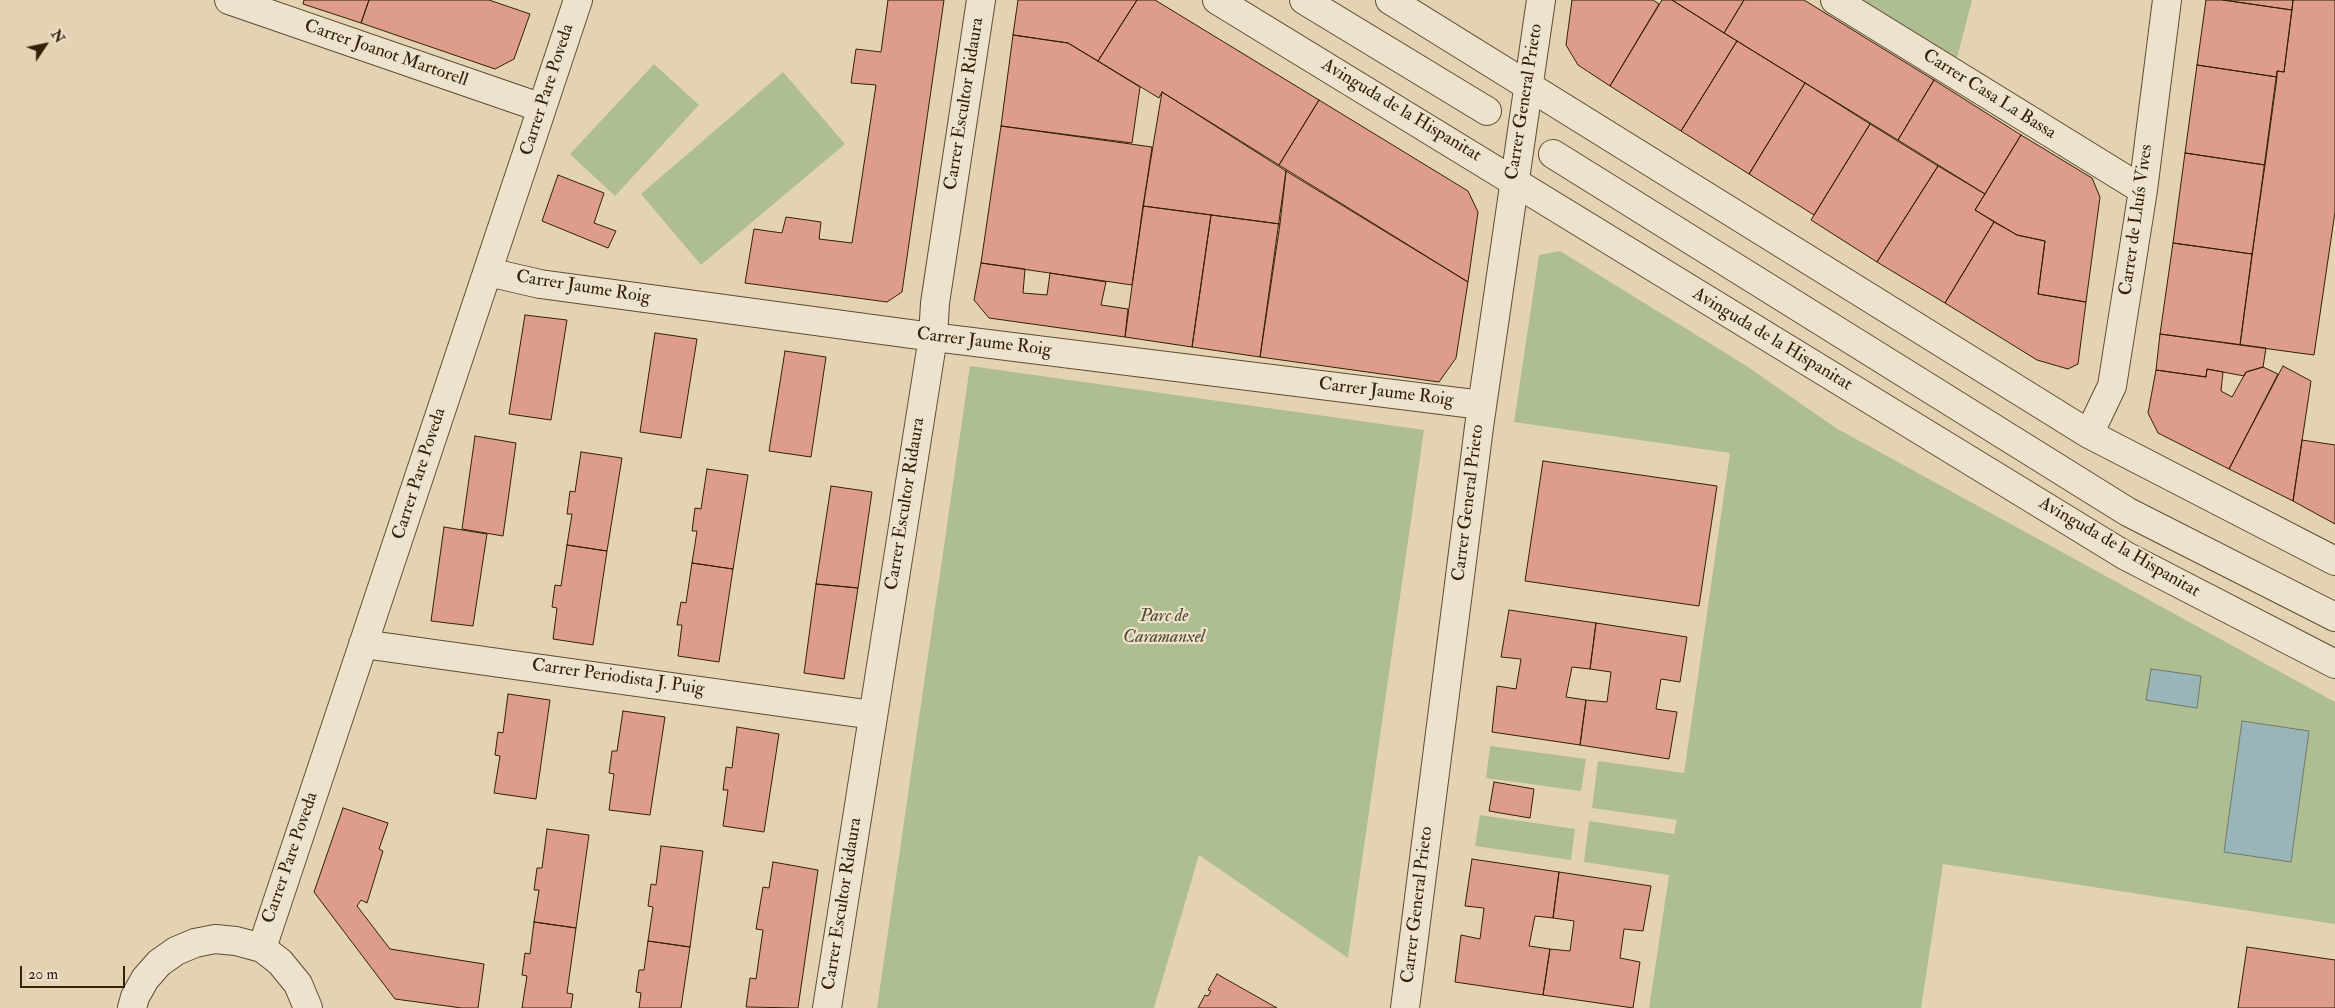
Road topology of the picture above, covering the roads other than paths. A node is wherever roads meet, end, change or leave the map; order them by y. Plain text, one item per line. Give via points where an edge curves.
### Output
1 (229, 0) edge
2 (578, 0) edge
3 (981, 0) edge
4 (1217, 0) edge
5 (1304, 0) edge
6 (1390, 0) edge
7 (1541, 0) edge
8 (1835, 0) edge
9 (2167, 0) edge
10 (1529, 86) junction
11 (542, 108) junction
12 (1487, 111) dead end
13 (1553, 154) dead end
14 (1513, 179) junction
15 (2143, 190) junction
16 (488, 272) junction
17 (933, 337) junction
18 (1482, 405) junction
19 (2089, 434) junction
20 (2335, 561) edge
21 (2335, 617) edge
22 (363, 644) junction
23 (2335, 664) edge
24 (873, 715) junction
25 (262, 948) junction
26 (132, 1008) edge
27 (308, 1008) edge
28 (827, 1008) edge
29 (1405, 1008) edge

1 - 11 street, Carrer Joanot Martorell
2 - 11 street, Carrer Pare Poveda
3 - 17 street, Carrer Escultor Ridaura
4 - 14 street, Avinguda de la Hispanitat
5 - 12 street
6 - 10 street
7 - 10 street, Carrer General Prieto
8 - 15 street, Carrer Casa La Bassa
9 - 15 street, Carrer de Lluís Vives
10 - 14 street, Carrer General Prieto
10 - 19 street
11 - 16 street, Carrer Pare Poveda
13 - 21 street, Avinguda de la Hispanitat via 2128,512
14 - 18 street, Carrer General Prieto
14 - 23 street, Avinguda de la Hispanitat via 2126,556
15 - 19 street, Carrer de Lluís Vives via 2112,386
16 - 17 street, Carrer Jaume Roig via 540,284
16 - 22 street, Carrer Pare Poveda
17 - 18 street, Carrer Jaume Roig
17 - 24 street, Carrer Escultor Ridaura
18 - 29 street, Carrer General Prieto
19 - 20 street
22 - 24 street, Carrer Periodista J. Puig
22 - 25 street, Carrer Pare Poveda
24 - 28 street, Carrer Escultor Ridaura
25 - 26 street via 216,939 176,951 145,979
25 - 27 street via 280,962 298,984

